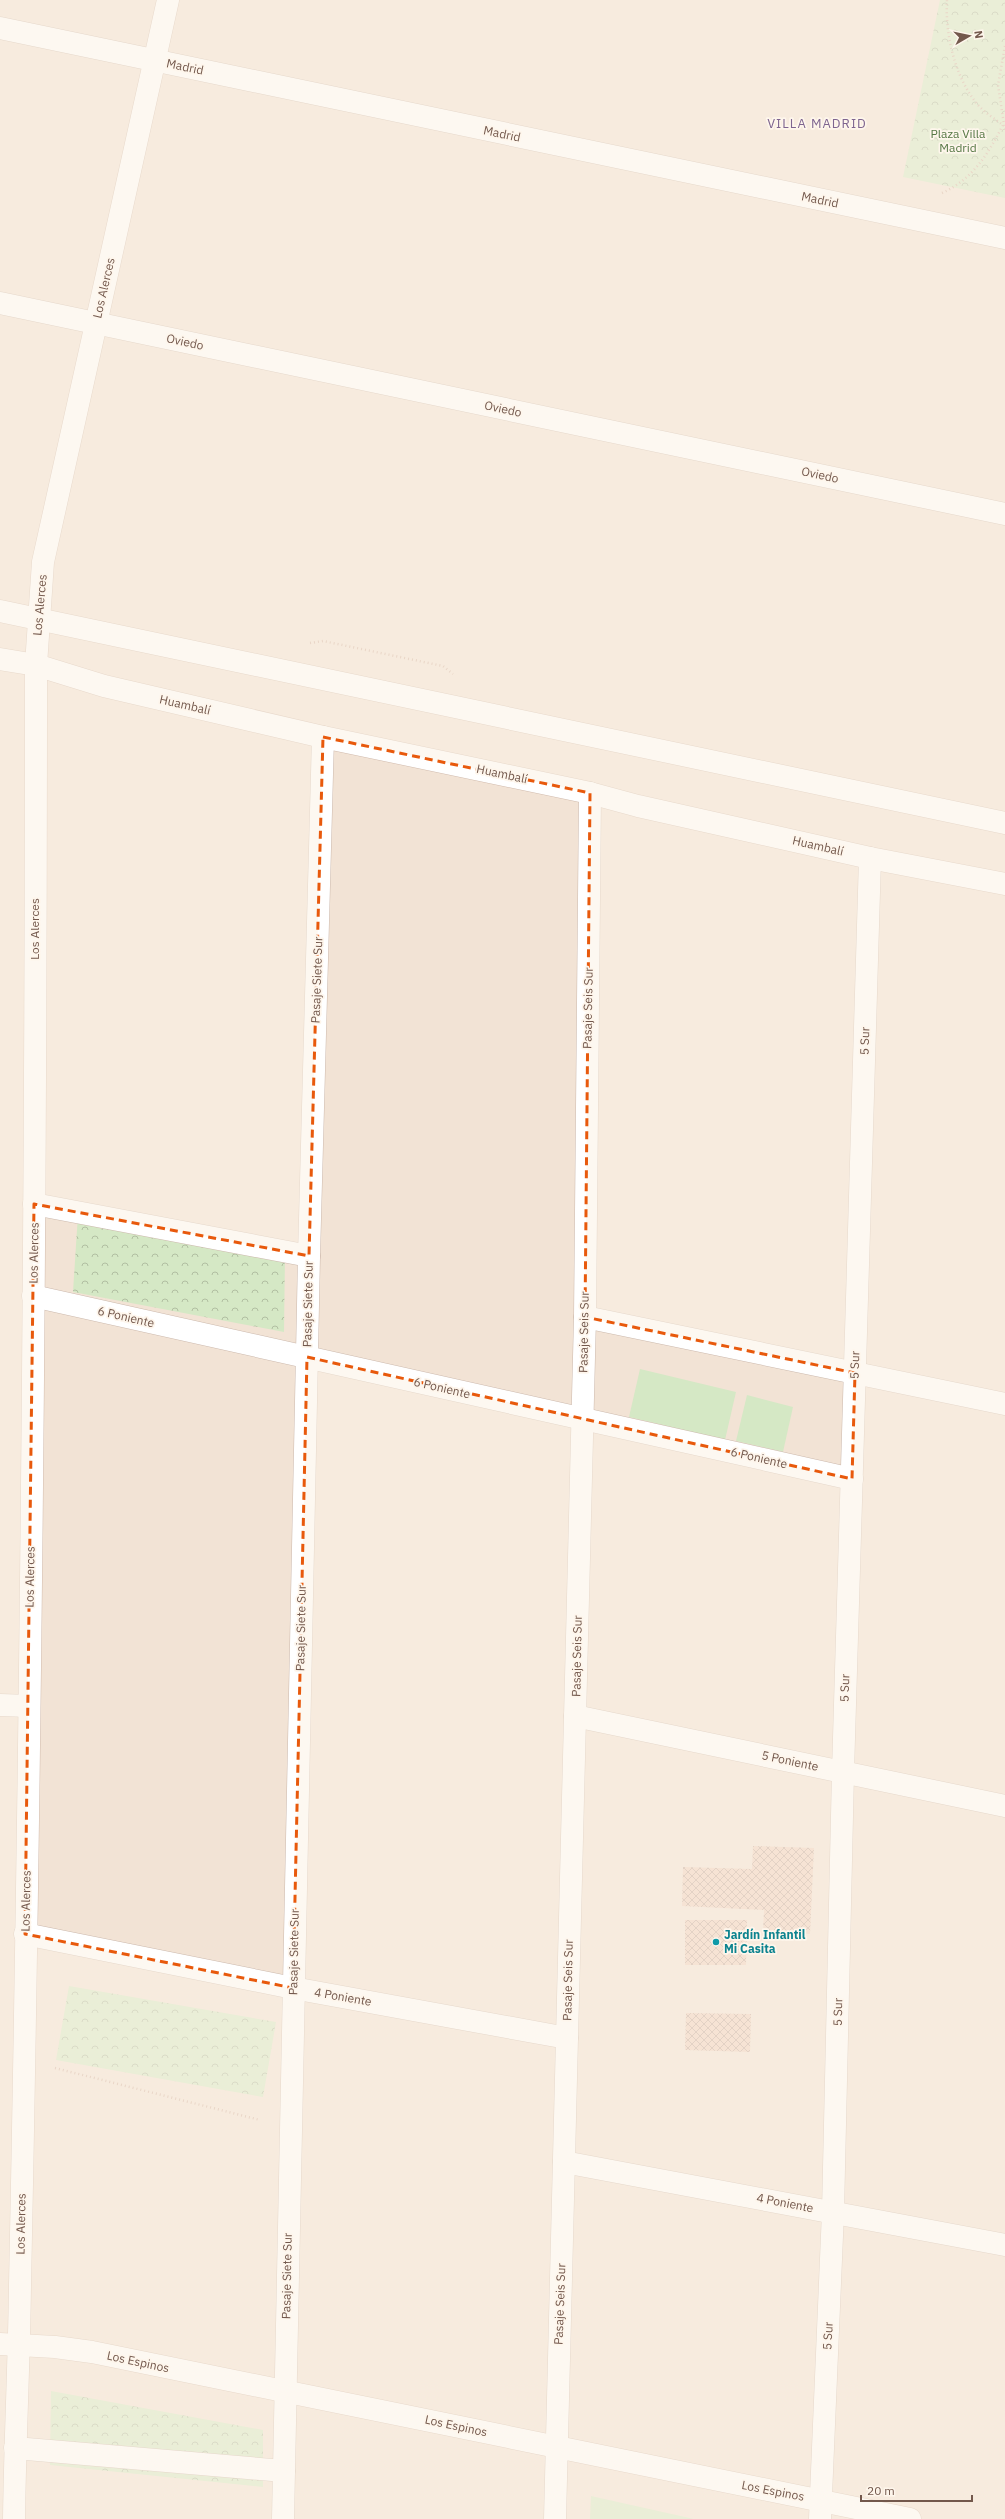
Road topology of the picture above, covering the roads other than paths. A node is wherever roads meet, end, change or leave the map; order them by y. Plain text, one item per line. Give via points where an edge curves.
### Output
1 (168, 0) edge
2 (0, 28) edge
3 (154, 61) junction
4 (1005, 238) edge
5 (0, 303) edge
6 (96, 324) junction
7 (1005, 514) edge
8 (0, 611) edge
9 (38, 618) junction
10 (0, 659) edge
11 (36, 666) junction
12 (323, 737) junction
13 (590, 793) junction
14 (1005, 824) edge
15 (870, 858) junction
16 (1005, 884) edge
17 (34, 1204) junction
18 (309, 1256) junction
19 (33, 1296) junction
20 (585, 1317) junction
21 (307, 1357) junction
22 (855, 1373) junction
23 (1005, 1404) edge
24 (582, 1419) junction
25 (852, 1479) junction
26 (0, 1705) edge
27 (29, 1706) junction
28 (575, 1716) junction
29 (843, 1772) junction
30 (1005, 1806) edge
31 (25, 1934) junction
32 (293, 1988) junction
33 (567, 2038) junction
34 (564, 2162) junction
35 (833, 2212) junction
36 (1005, 2245) edge
37 (9, 2344) edge
38 (285, 2391) junction
39 (556, 2447) junction
40 (15, 2448) junction
41 (284, 2471) junction
42 (820, 2510) edge
43 (14, 2519) edge
44 (283, 2519) edge
45 (555, 2519) edge
46 (910, 2519) edge

1 - 3 street, Los Alerces
2 - 3 street, Madrid
3 - 4 street, Madrid
3 - 6 street, Los Alerces
5 - 6 street, Oviedo
6 - 7 street, Oviedo
6 - 9 street, Los Alerces via 43,562
8 - 9 street
9 - 11 street, Los Alerces
9 - 14 street via 412,700
10 - 11 street, Huambalí
11 - 12 street, Huambalí via 104,686
11 - 17 street, Los Alerces
12 - 13 street, Huambalí
12 - 18 street, Pasaje Siete Sur
13 - 15 street, Huambalí
13 - 20 street, Pasaje Seis Sur
15 - 16 street, Huambalí
15 - 22 street, 5 Sur
17 - 18 street
17 - 19 street, Los Alerces
18 - 21 street, Pasaje Siete Sur
19 - 21 street, 6 Poniente
19 - 27 street, Los Alerces
20 - 22 street
20 - 24 street, Pasaje Seis Sur
21 - 24 street, 6 Poniente
21 - 32 street, Pasaje Siete Sur
22 - 23 street
22 - 25 street, 5 Sur
24 - 25 street, 6 Poniente
24 - 28 street, Pasaje Seis Sur
25 - 29 street, 5 Sur
26 - 27 street
27 - 31 street, Los Alerces
28 - 29 street, 5 Poniente
28 - 33 street, Pasaje Seis Sur
29 - 30 street, 5 Poniente
29 - 35 street, 5 Sur
31 - 32 street, 4 Poniente
31 - 37 street, Los Alerces via 24,2060
32 - 33 street, 4 Poniente
32 - 38 street, Pasaje Siete Sur
33 - 34 street, Pasaje Seis Sur
34 - 35 street, 4 Poniente
34 - 39 street, Pasaje Seis Sur
35 - 36 street, 4 Poniente
35 - 42 street, 5 Sur
37 - 38 street, Los Espinos via 92,2352
37 - 40 street, Los Alerces
38 - 39 street, Los Espinos
38 - 41 street, Pasaje Siete Sur
39 - 42 street, Los Espinos
39 - 45 street, Pasaje Seis Sur
40 - 41 street
40 - 43 street, Los Alerces
41 - 44 street, Pasaje Siete Sur
42 - 46 street, Los Espinos

